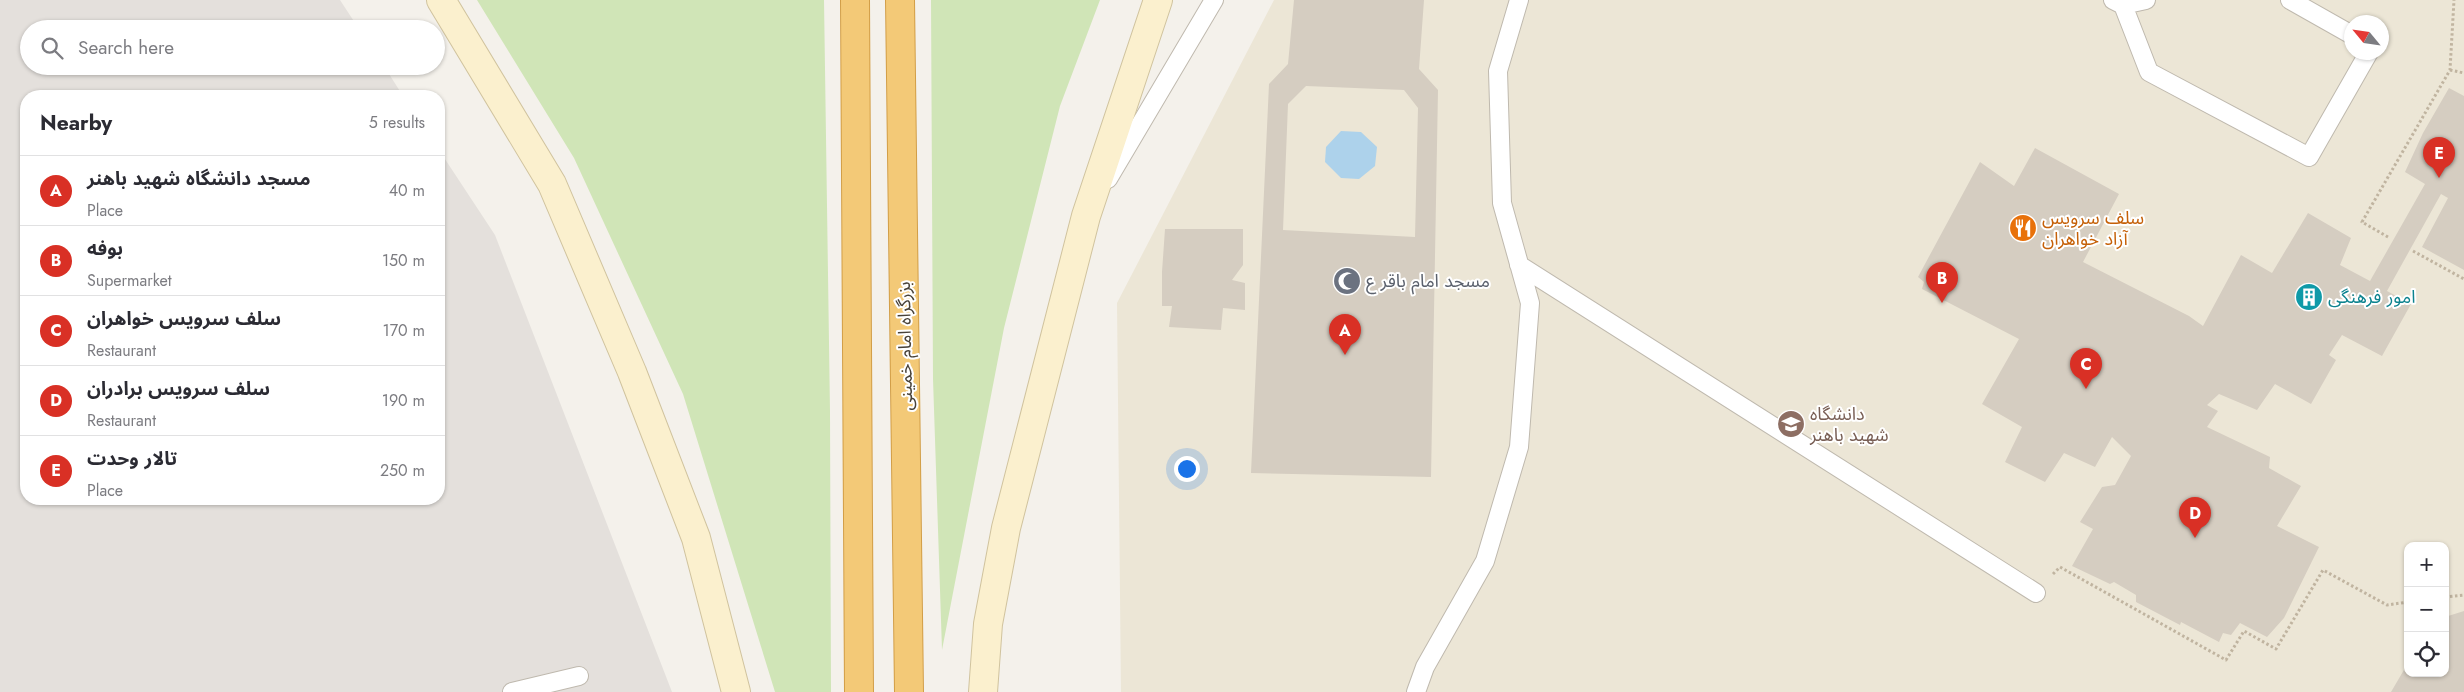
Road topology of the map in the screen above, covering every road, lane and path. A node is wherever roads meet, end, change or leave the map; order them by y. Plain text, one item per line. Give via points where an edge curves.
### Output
1 (441, 0) edge
2 (855, 0) edge
3 (900, 0) edge
4 (1158, 0) edge
5 (1214, 0) edge
6 (1519, 0) edge
7 (2146, 0) edge
8 (2290, 0) edge
9 (2454, 0) edge
10 (2118, 3) edge
11 (2344, 30) edge
12 (2365, 60) edge
13 (2450, 70) junction
14 (2464, 73) edge
15 (1086, 216) junction
16 (2388, 236) dead end
17 (2413, 250) dead end
18 (1519, 265) junction
19 (2464, 278) edge
20 (2036, 593) joint
21 (2464, 595) edge
22 (2449, 597) edge
23 (2404, 603) edge
24 (579, 676) dead end
25 (512, 692) edge
26 (736, 692) edge
27 (859, 692) edge
28 (909, 692) edge
29 (983, 692) edge
30 (1416, 692) edge

1 - 26 main road via 552,184 625,354 696,538
2 - 27 highway
3 - 28 highway, بزرگراه امام خمینی
4 - 15 main road
5 - 15 lane
6 - 18 lane via 1498,71 1502,204
7 - 10 lane
8 - 11 lane
9 - 13 path
10 - 12 lane via 2149,72 2310,157
13 - 14 path
13 - 16 path via 2362,222
15 - 29 main road via 1006,528 988,624
17 - 19 path
18 - 20 lane
18 - 30 lane via 1530,304 1519,447 1484,561 1425,667
20 - 23 path via 2060,567 2226,660 2244,631 2276,649 2323,570 2387,605
21 - 22 path
24 - 25 lane

